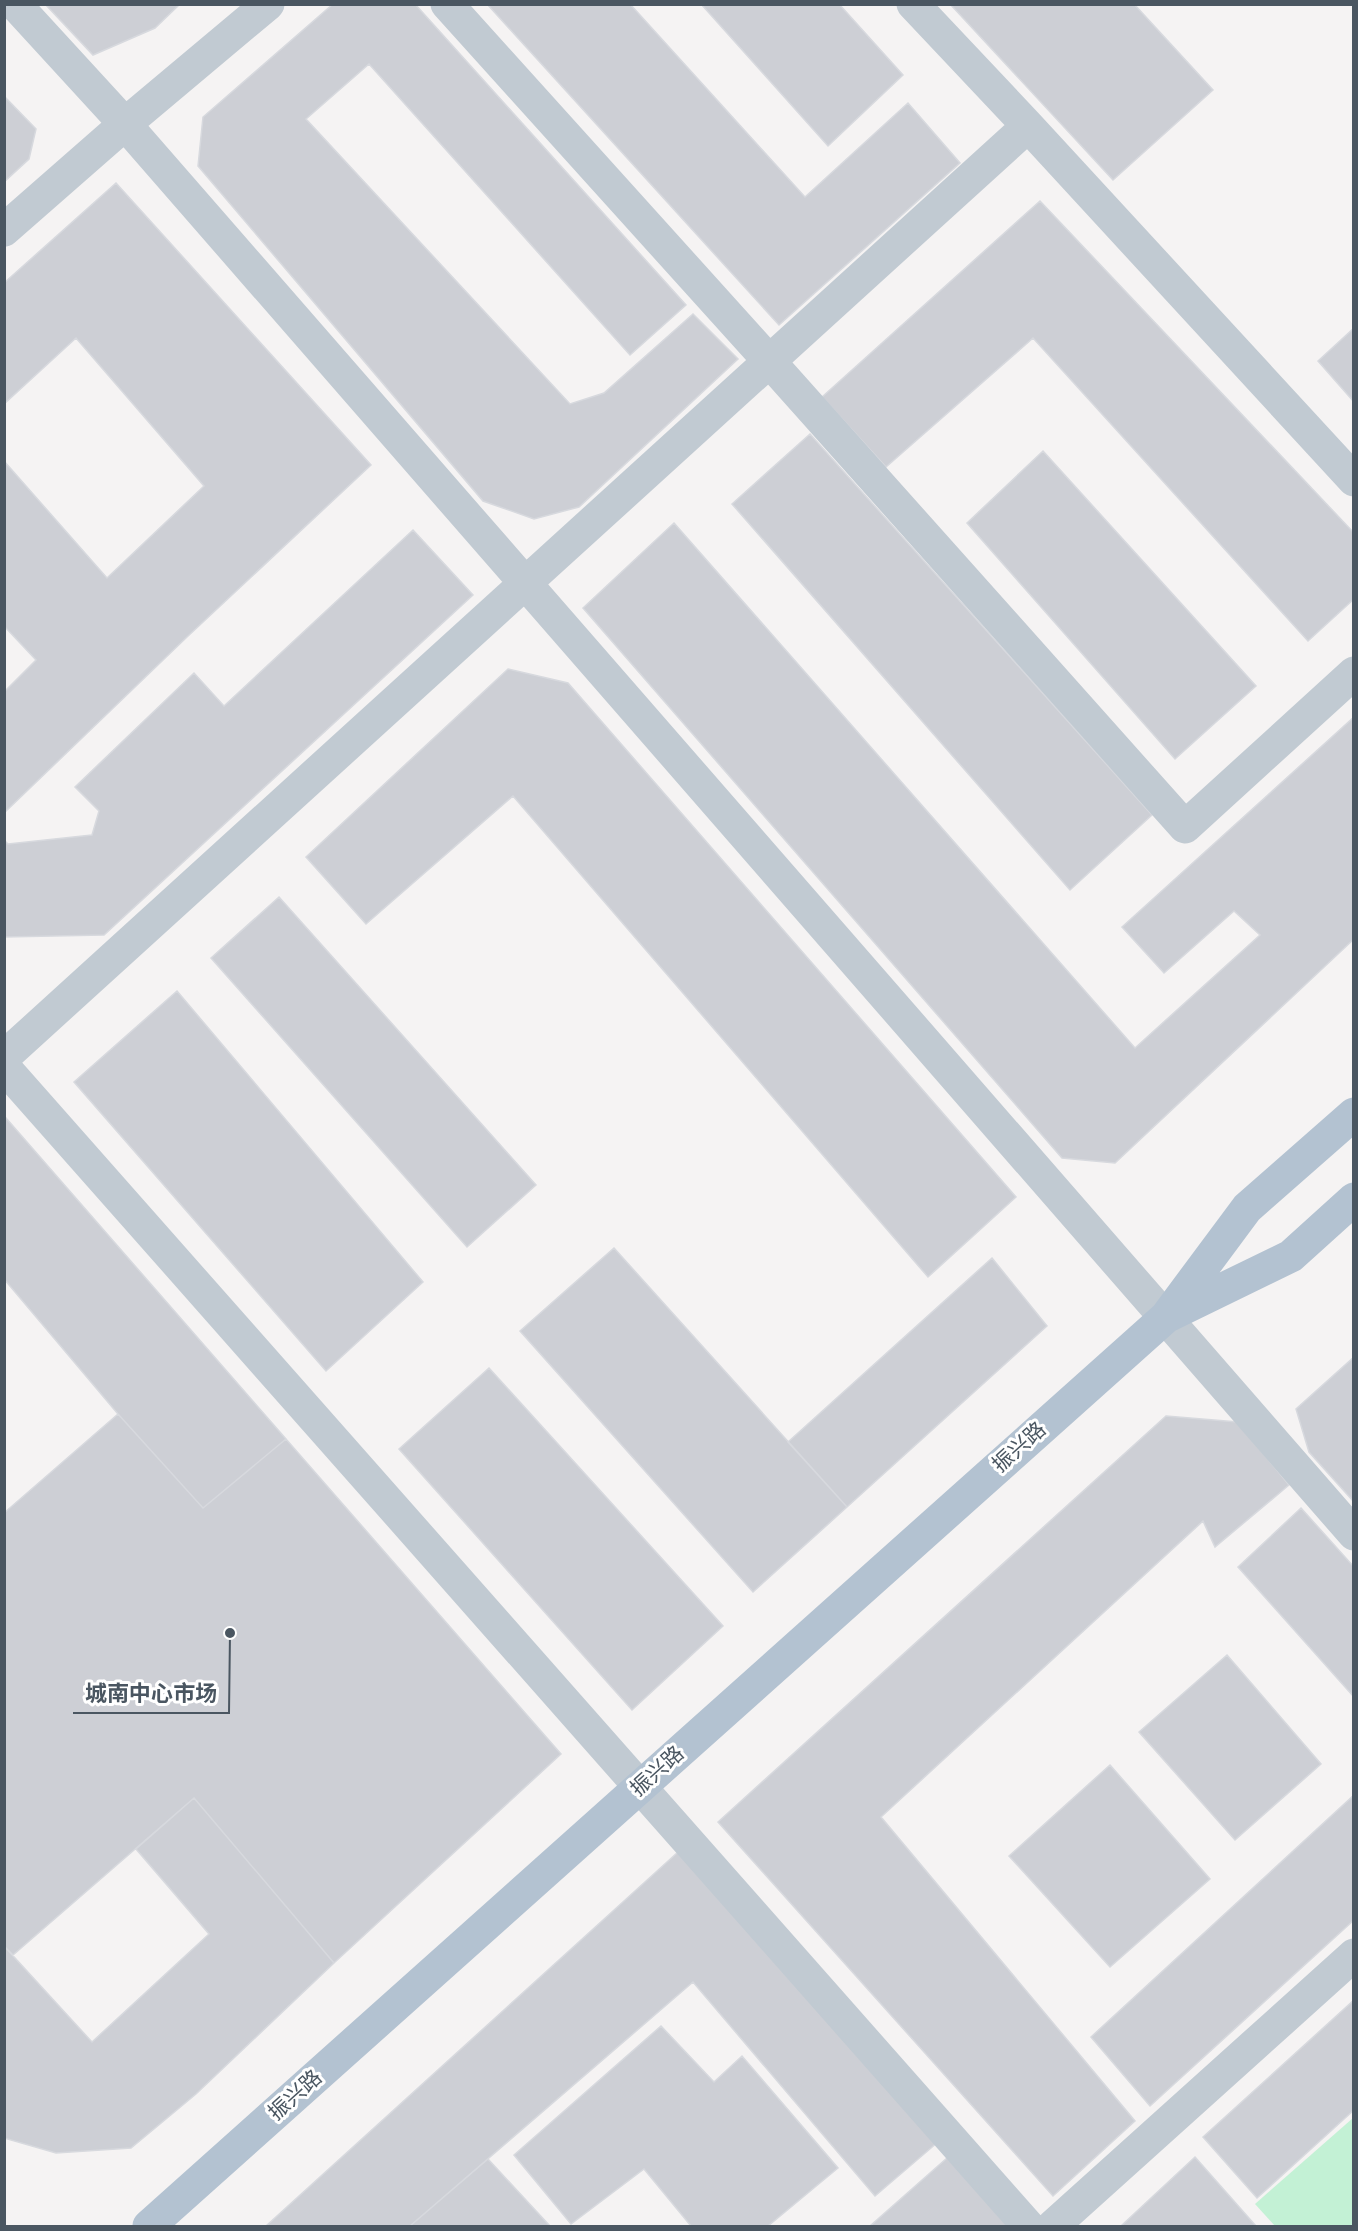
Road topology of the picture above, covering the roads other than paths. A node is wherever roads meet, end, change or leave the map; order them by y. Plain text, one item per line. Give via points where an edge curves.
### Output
1 (15, 4) edge
2 (268, 4) edge
3 (447, 4) edge
4 (914, 4) edge
5 (125, 124) junction
6 (1028, 126) junction
7 (4, 230) edge
8 (770, 362) junction
9 (1353, 480) edge
10 (525, 584) junction
11 (1353, 673) edge
12 (4, 1057) edge
13 (4, 1067) edge
14 (1353, 1114) edge
15 (1353, 1199) edge
16 (1166, 1317) junction
17 (1353, 1534) edge
18 (639, 1787) junction
19 (1353, 1955) edge
20 (149, 2226) edge
21 (1028, 2226) edge
22 (1053, 2226) edge

1 - 5 street
2 - 5 street
3 - 8 street
4 - 6 street
5 - 7 street
5 - 10 street
6 - 8 street
6 - 9 street
8 - 10 street
8 - 11 street via 1185,827
10 - 12 street
10 - 16 street
13 - 18 street
14 - 16 main road, 振兴路 via 1247,1208
15 - 16 main road, 振兴路 via 1290,1256
16 - 17 street
16 - 18 main road, 振兴路
18 - 20 main road, 振兴路
18 - 21 street
19 - 22 street

